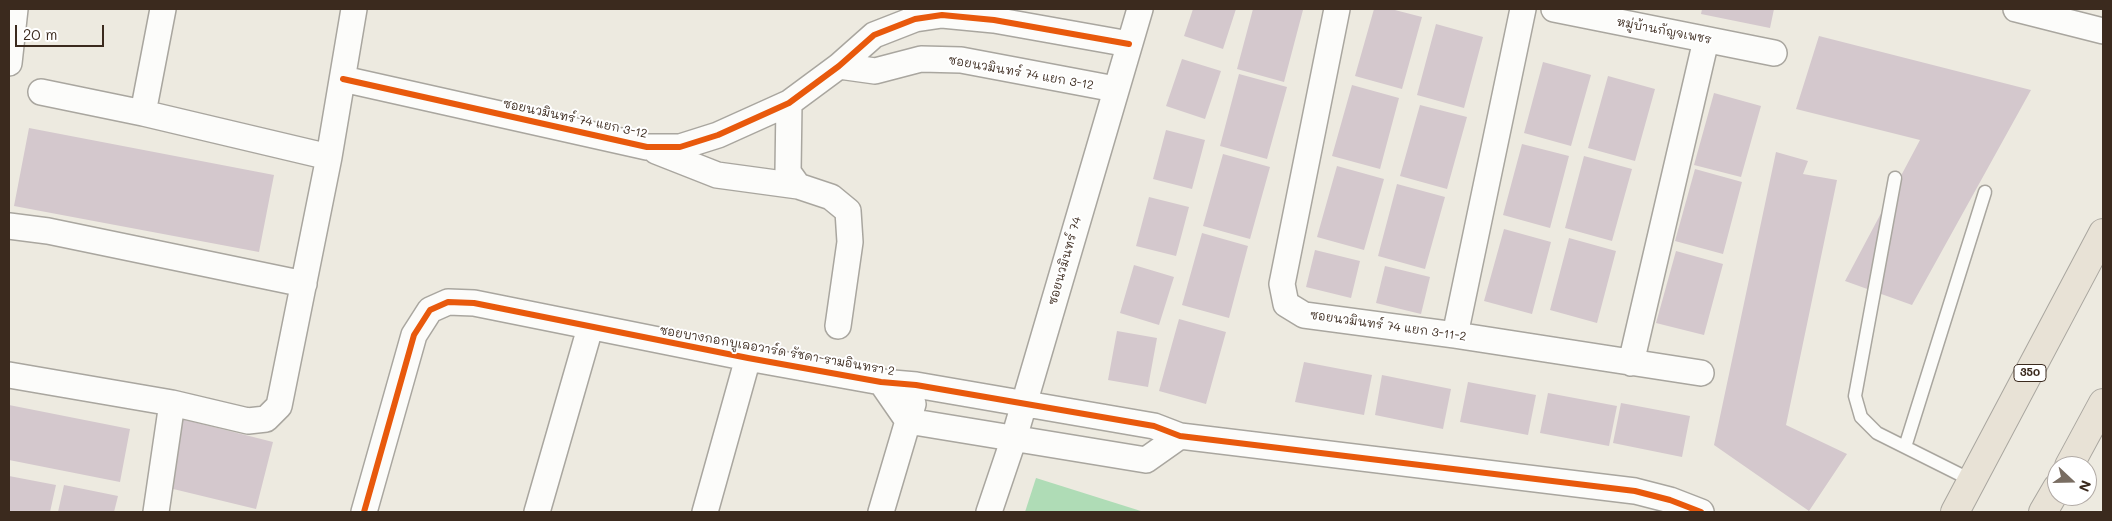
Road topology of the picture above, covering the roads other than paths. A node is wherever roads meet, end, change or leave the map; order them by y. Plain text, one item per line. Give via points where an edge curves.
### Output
1 (15, 9) edge
2 (163, 9) edge
3 (354, 9) edge
4 (1140, 9) edge
5 (1337, 9) edge
6 (1523, 9) edge
7 (1554, 9) edge
8 (2016, 9) edge
9 (942, 12) edge
10 (2103, 31) edge
11 (1706, 40) junction
12 (1129, 44) junction
13 (1774, 53) dead end
14 (9, 63) edge
15 (839, 66) junction
16 (342, 79) junction
17 (1115, 89) junction
18 (41, 92) dead end
19 (789, 103) junction
20 (143, 113) junction
21 (646, 147) junction
22 (329, 157) junction
23 (1894, 178) dead end
24 (798, 186) junction
25 (1985, 192) dead end
26 (9, 226) edge
27 (2103, 233) edge
28 (304, 284) junction
29 (838, 326) dead end
30 (590, 328) junction
31 (1455, 335) junction
32 (748, 358) junction
33 (1631, 363) junction
34 (1701, 373) dead end
35 (9, 375) edge
36 (881, 382) junction
37 (916, 385) junction
38 (172, 403) junction
39 (1024, 403) junction
40 (2103, 403) edge
41 (908, 420) junction
42 (1180, 436) junction
43 (1014, 438) junction
44 (1905, 447) junction
45 (2074, 456) edge
46 (1973, 481) junction
47 (156, 512) edge
48 (364, 512) edge
49 (537, 512) edge
50 (705, 512) edge
51 (881, 512) edge
52 (989, 512) edge
53 (1701, 512) edge
54 (1955, 512) edge

1 - 14 street
2 - 20 street
3 - 16 street
4 - 12 street, ซอยนวมินทร์ 74
5 - 31 street, ซอยนวมินทร์ 74 แยก 3-11-2 via 1282,284 1286,304 1304,315
6 - 31 street
7 - 11 street, หมู่บ้านกัญจเพชร
8 - 10 street
9 - 12 street, ซอยนวมินทร์ 74 แยก 3-12
9 - 15 street, ซอยนวมินทร์ 74 แยก 3-12 via 874,35
11 - 13 street, หมู่บ้านกัญจเพชร
11 - 33 street
12 - 17 street, ซอยนวมินทร์ 74
15 - 17 street, ซอยนวมินทร์ 74 แยก 3-12 via 875,71 921,59 961,60
15 - 19 street, ซอยนวมินทร์ 74 แยก 3-12
16 - 21 street, ซอยนวมินทร์ 74 แยก 3-12
16 - 22 street
17 - 39 street, ซอยนวมินทร์ 74
18 - 20 street
19 - 21 street, ซอยนวมินทร์ 74 แยก 3-12 via 718,135 680,147
19 - 24 street via 788,172
20 - 22 street
21 - 24 street via 717,175
22 - 28 street
23 - 44 lane via 1855,396 1861,417 1877,433
24 - 29 street via 831,197 848,211 850,242
25 - 44 lane
26 - 28 street via 48,231
27 - 46 main road, 350
28 - 38 street via 279,406 266,419 248,421
30 - 32 street, ซอยบางกอกบูเลอวาร์ด รัชดา-รามอินทรา 2
30 - 48 street, ซอยบางกอกบูเลอวาร์ด รัชดา-รามอินทรา 2 via 474,302 448,302 430,310 414,335
30 - 49 street
31 - 33 street, ซอยนวมินทร์ 74 แยก 3-11-2
32 - 36 street, ซอยบางกอกบูเลอวาร์ด รัชดา-รามอินทรา 2
32 - 50 street
33 - 34 street, ซอยนวมินทร์ 74 แยก 3-11-2
35 - 38 street
36 - 37 street, ซอยบางกอกบูเลอวาร์ด รัชดา-รามอินทรา 2
36 - 41 street, ซอยบางกอกบูเลอวาร์ด รัชดา-รามอินทรา 2
37 - 39 street, ซอยบางกอกบูเลอวาร์ด รัชดา-รามอินทรา 2
37 - 41 street
38 - 47 street
39 - 42 street, ซอยบางกอกบูเลอวาร์ด รัชดา-รามอินทรา 2 via 1154,426
39 - 43 street, ซอยนวมินทร์ 74
40 - 45 main road
41 - 43 street
41 - 51 street
42 - 43 street via 1146,460
42 - 53 street, ซอยบางกอกบูเลอวาร์ด รัชดา-รามอินทรา 2 via 1636,491
43 - 52 street, ซอยนวมินทร์ 74
44 - 46 lane
46 - 54 main road, 350

